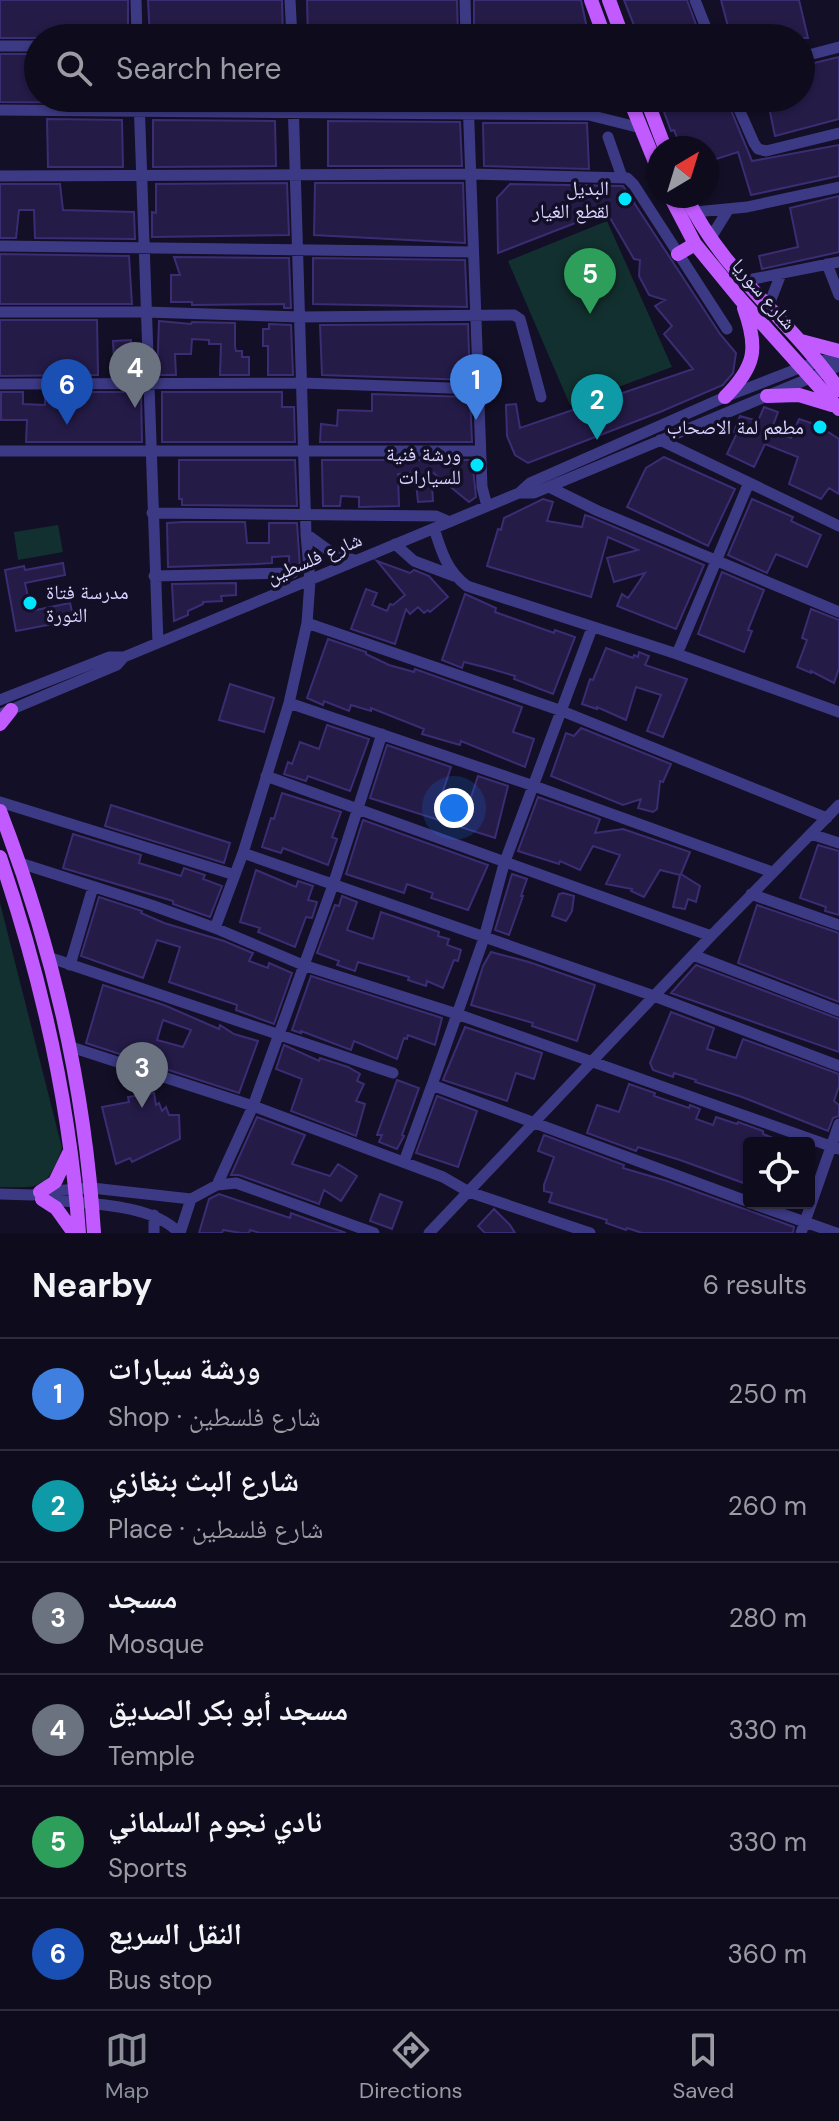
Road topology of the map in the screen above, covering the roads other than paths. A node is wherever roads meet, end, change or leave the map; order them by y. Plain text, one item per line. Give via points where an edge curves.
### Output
1 (136, 0) edge
2 (290, 0) edge
3 (465, 0) edge
4 (591, 0) edge
5 (609, 0) edge
6 (695, 0) edge
7 (137, 24) edge
8 (291, 24) edge
9 (466, 24) edge
10 (600, 24) edge
11 (618, 24) edge
12 (704, 24) edge
13 (0, 46) edge
14 (24, 46) edge
15 (839, 47) edge
16 (815, 53) edge
17 (24, 109) edge
18 (0, 110) edge
19 (139, 112) edge
20 (277, 112) edge
21 (592, 112) edge
22 (635, 112) edge
23 (651, 112) edge
24 (741, 112) edge
25 (294, 113) junction
26 (469, 114) junction
27 (589, 115) junction
28 (641, 128) junction
29 (839, 133) edge
30 (660, 136) edge
31 (608, 137) dead end
32 (647, 143) edge
33 (471, 174) junction
34 (142, 175) junction
35 (0, 176) edge
36 (296, 177) junction
37 (622, 177) junction
38 (839, 187) edge
39 (679, 208) edge
40 (693, 208) edge
41 (728, 210) junction
42 (695, 212) junction
43 (703, 242) junction
44 (0, 246) edge
45 (144, 248) junction
46 (298, 251) junction
47 (473, 252) junction
48 (678, 254) junction
49 (833, 263) edge
50 (781, 274) junction
51 (743, 281) junction
52 (839, 295) edge
53 (741, 300) junction
54 (771, 309) junction
55 (0, 312) edge
56 (146, 312) junction
57 (300, 317) junction
58 (476, 317) junction
59 (727, 329) dead end
60 (799, 340) junction
61 (839, 354) edge
62 (828, 366) edge
63 (806, 372) junction
64 (148, 383) junction
65 (302, 383) junction
66 (0, 384) edge
67 (478, 389) junction
68 (839, 390) edge
69 (767, 396) junction
70 (541, 397) dead end
71 (725, 397) junction
72 (838, 409) edge
73 (660, 440) junction
74 (0, 451) edge
75 (150, 451) junction
76 (304, 451) junction
77 (480, 451) junction
78 (748, 485) junction
79 (549, 487) junction
80 (519, 493) junction
81 (487, 506) junction
82 (152, 513) junction
83 (305, 515) junction
84 (450, 522) junction
85 (839, 526) edge
86 (434, 528) junction
87 (306, 534) junction
88 (395, 544) junction
89 (715, 559) junction
90 (355, 561) junction
91 (293, 573) dead end
92 (154, 576) junction
93 (454, 576) junction
94 (310, 581) junction
95 (839, 612) edge
96 (307, 623) junction
97 (592, 628) junction
98 (158, 643) junction
99 (677, 654) junction
100 (289, 703) junction
101 (4, 708) edge
102 (562, 711) junction
103 (839, 712) edge
104 (0, 724) edge
105 (382, 734) junction
106 (266, 776) junction
107 (534, 786) junction
108 (0, 802) edge
109 (839, 805) edge
110 (356, 808) junction
111 (0, 811) edge
112 (827, 818) junction
113 (811, 834) junction
114 (839, 843) edge
115 (243, 853) junction
116 (0, 857) edge
117 (20, 863) junction
118 (504, 864) junction
119 (772, 872) junction
120 (235, 875) junction
121 (333, 885) junction
122 (93, 887) junction
123 (751, 894) junction
124 (839, 925) edge
125 (215, 928) junction
126 (711, 936) junction
127 (484, 938) junction
128 (693, 955) junction
129 (48, 957) junction
130 (70, 965) junction
131 (303, 965) junction
132 (654, 996) junction
133 (839, 1011) edge
134 (457, 1014) junction
135 (281, 1035) junction
136 (68, 1046) junction
137 (593, 1062) junction
138 (839, 1066) edge
139 (393, 1073) dead end
140 (432, 1085) junction
141 (253, 1106) junction
142 (532, 1122) junction
143 (839, 1124) edge
144 (835, 1147) edge
145 (71, 1149) junction
146 (404, 1162) junction
147 (217, 1185) junction
148 (134, 1192) junction
149 (469, 1192) junction
150 (0, 1194) edge
151 (39, 1195) junction
152 (76, 1195) junction
153 (92, 1195) junction
154 (191, 1199) junction
155 (743, 1200) edge
156 (763, 1209) edge
157 (131, 1210) junction
158 (154, 1215) junction
159 (803, 1228) edge
160 (77, 1233) edge
161 (94, 1233) edge
162 (154, 1233) edge
163 (179, 1233) edge
164 (374, 1233) edge
165 (429, 1233) edge
166 (590, 1233) edge
167 (836, 1233) edge

1 - 7 street
2 - 8 street
3 - 9 street
4 - 10 main road
5 - 11 main road
6 - 12 street
13 - 14 street
15 - 16 street
17 - 18 street
19 - 34 street
20 - 25 street
21 - 27 street
22 - 28 main road
23 - 30 main road
24 - 29 street via 758,149 776,151
25 - 26 street
25 - 36 street
26 - 27 street
26 - 33 street
27 - 28 street
28 - 32 main road
31 - 37 street
33 - 36 street
33 - 37 street
33 - 47 street
34 - 35 street
34 - 36 street
34 - 45 street
36 - 46 street
37 - 48 street via 634,185
38 - 41 street
39 - 43 main road, شارع سوريا
40 - 42 main road, شارع سوريا
41 - 42 street
41 - 43 street
42 - 43 main road, شارع سوريا
43 - 48 main road
43 - 51 main road, شارع سوريا
43 - 53 main road, شارع سوريا
44 - 45 street
45 - 46 street
45 - 56 street
46 - 47 street
46 - 57 street
47 - 58 street
48 - 59 street
49 - 50 street
49 - 52 street
50 - 51 street
50 - 54 street
51 - 54 main road, شارع سوريا
53 - 63 main road, شارع سوريا
53 - 71 main road via 753,355 744,378
54 - 60 main road, شارع سوريا
55 - 56 street
56 - 57 street
56 - 64 street
57 - 58 street
57 - 65 street
58 - 67 street
58 - 70 street via 506,314 520,319
60 - 61 main road
60 - 62 main road, شارع سوريا
61 - 62 street, شارع فلسطين
62 - 63 street, شارع فلسطين
62 - 68 main road, شارع سوريا
63 - 69 street, شارع فلسطين
63 - 71 street, شارع فلسطين
63 - 72 main road, شارع سوريا
64 - 65 street
64 - 66 street
64 - 75 street
65 - 67 street
65 - 76 street
67 - 77 street
69 - 72 main road via 799,395
69 - 73 street, شارع فلسطين
71 - 80 street, شارع فلسطين via 530,483
73 - 78 street
73 - 79 street, شارع فلسطين
74 - 75 street
75 - 76 street
75 - 82 street
76 - 77 street
76 - 83 street
77 - 81 street
78 - 85 street
78 - 89 street
79 - 80 street, شارع فلسطين
79 - 89 street
80 - 81 street, شارع فلسطين
81 - 84 street, شارع فلسطين
82 - 83 street
82 - 92 street
83 - 84 street via 436,516
83 - 87 street
84 - 86 street, شارع فلسطين
86 - 88 street, شارع فلسطين
86 - 93 street
87 - 90 street
87 - 94 street
88 - 90 street, شارع فلسطين
88 - 93 street via 414,561
89 - 95 street
89 - 99 street
90 - 94 street, شارع فلسطين
91 - 92 street
92 - 98 street
93 - 97 street via 481,592
94 - 96 street
94 - 98 street, شارع فلسطين
96 - 100 street
96 - 102 street
97 - 99 street
97 - 102 street
98 - 101 street, شارع فلسطين via 114,666
99 - 103 street
100 - 105 street
100 - 106 street
101 - 104 main road
102 - 107 street
102 - 112 street
105 - 107 street
105 - 110 street
106 - 110 street
106 - 115 street
107 - 118 street
107 - 119 street
108 - 120 street
109 - 112 street
110 - 118 street
110 - 121 street
111 - 117 main road
112 - 113 street
113 - 114 street
113 - 119 street
115 - 120 street
115 - 121 street
116 - 145 main road via 44,1013
117 - 122 street
117 - 129 main road
118 - 126 street
118 - 127 street
119 - 123 street
120 - 125 street
121 - 127 street
121 - 131 street
122 - 125 street
122 - 130 street
123 - 124 street
123 - 126 street
125 - 131 street
126 - 128 street
127 - 132 street
127 - 134 street
128 - 132 street
128 - 133 street
129 - 130 street
129 - 136 main road
130 - 135 street
131 - 134 street
131 - 135 street
132 - 137 street
132 - 138 street
134 - 137 street
134 - 140 street
135 - 139 street
135 - 141 street
136 - 141 street
136 - 153 main road
137 - 142 street
137 - 144 street
140 - 142 street
140 - 146 street
141 - 146 street
141 - 147 street
142 - 149 street
142 - 155 street
143 - 144 street
144 - 159 street
145 - 151 main road via 60,1175
145 - 152 main road
146 - 149 street
147 - 154 street
147 - 164 street via 236,1183
148 - 153 street
148 - 154 street
148 - 157 street
149 - 165 street
149 - 166 street
150 - 151 street
151 - 152 street
151 - 160 main road
152 - 153 street
152 - 160 main road
153 - 157 street
153 - 161 main road
154 - 163 street
156 - 159 street
157 - 158 street
158 - 162 street
158 - 163 street
159 - 167 street

